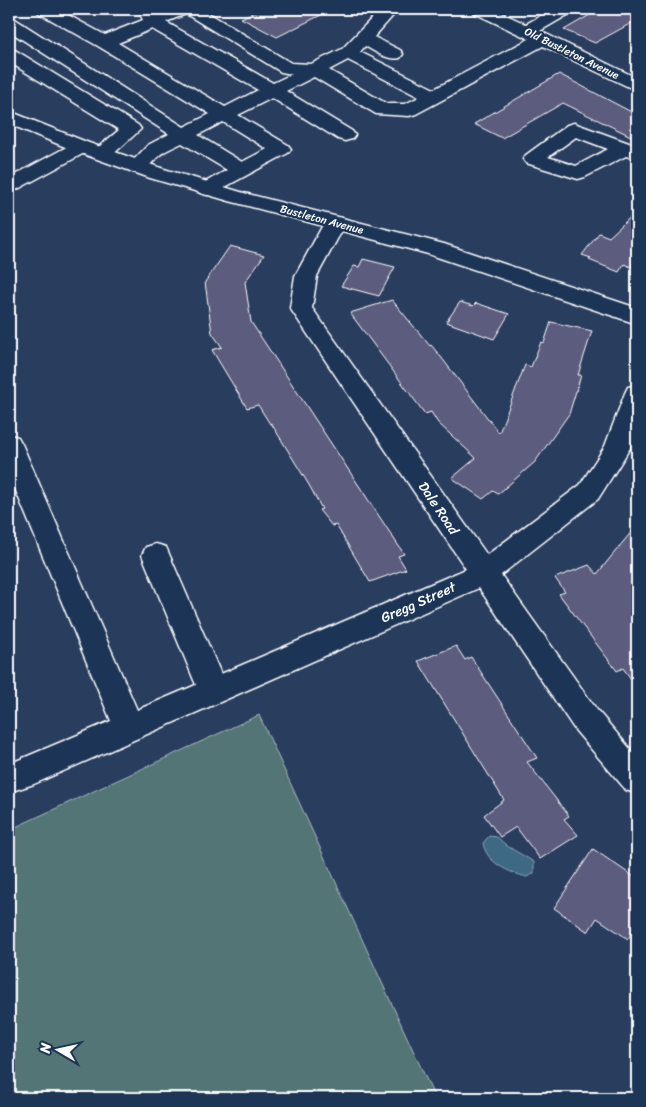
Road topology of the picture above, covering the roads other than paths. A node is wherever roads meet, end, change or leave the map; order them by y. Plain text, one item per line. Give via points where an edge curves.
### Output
1 (45, 9) edge
2 (184, 9) edge
3 (190, 9) edge
4 (391, 9) edge
5 (480, 9) edge
6 (565, 9) edge
7 (149, 15) edge
8 (9, 23) edge
9 (535, 35) junction
10 (365, 39) junction
11 (104, 42) junction
12 (348, 53) junction
13 (9, 54) edge
14 (394, 54) dead end
15 (316, 70) junction
16 (637, 85) edge
17 (273, 91) junction
18 (434, 97) junction
19 (224, 115) junction
20 (9, 116) edge
21 (153, 116) junction
22 (131, 129) junction
23 (183, 135) junction
24 (345, 136) dead end
25 (81, 146) junction
26 (102, 154) junction
27 (137, 167) junction
28 (241, 170) junction
29 (9, 186) edge
30 (207, 189) junction
31 (335, 223) junction
32 (637, 316) edge
33 (637, 393) edge
34 (9, 444) edge
35 (156, 555) dead end
36 (484, 573) junction
37 (213, 692) junction
38 (129, 728) junction
39 (9, 778) edge
40 (637, 780) edge

1 - 11 street
2 - 7 street
3 - 15 street via 287,68
4 - 10 street via 378,20
5 - 9 street, Old Bustleton Avenue
6 - 9 street
7 - 11 street
7 - 17 street
8 - 21 street
9 - 16 street, Old Bustleton Avenue
9 - 18 street
10 - 12 street
10 - 14 street
11 - 19 street
12 - 15 street
12 - 18 street
13 - 22 street
15 - 17 street
15 - 18 street via 383,110 409,110
17 - 19 street
17 - 24 street
19 - 23 street
19 - 28 street via 282,149
20 - 25 street, Bustleton Avenue
21 - 22 street
21 - 23 street
22 - 26 street
23 - 27 street via 155,149
23 - 28 street
25 - 26 street, Bustleton Avenue
25 - 29 street
26 - 27 street, Bustleton Avenue
27 - 30 street, Bustleton Avenue
28 - 30 street
30 - 31 street, Bustleton Avenue
31 - 32 street, Bustleton Avenue via 435,249
31 - 36 street, Dale Road via 306,276 301,308
33 - 36 street, Gregg Street via 617,448 589,492
34 - 38 street
35 - 37 street
36 - 37 street, Gregg Street
36 - 40 street, Dale Road via 586,720
37 - 38 street, Gregg Street
38 - 39 street, Gregg Street

